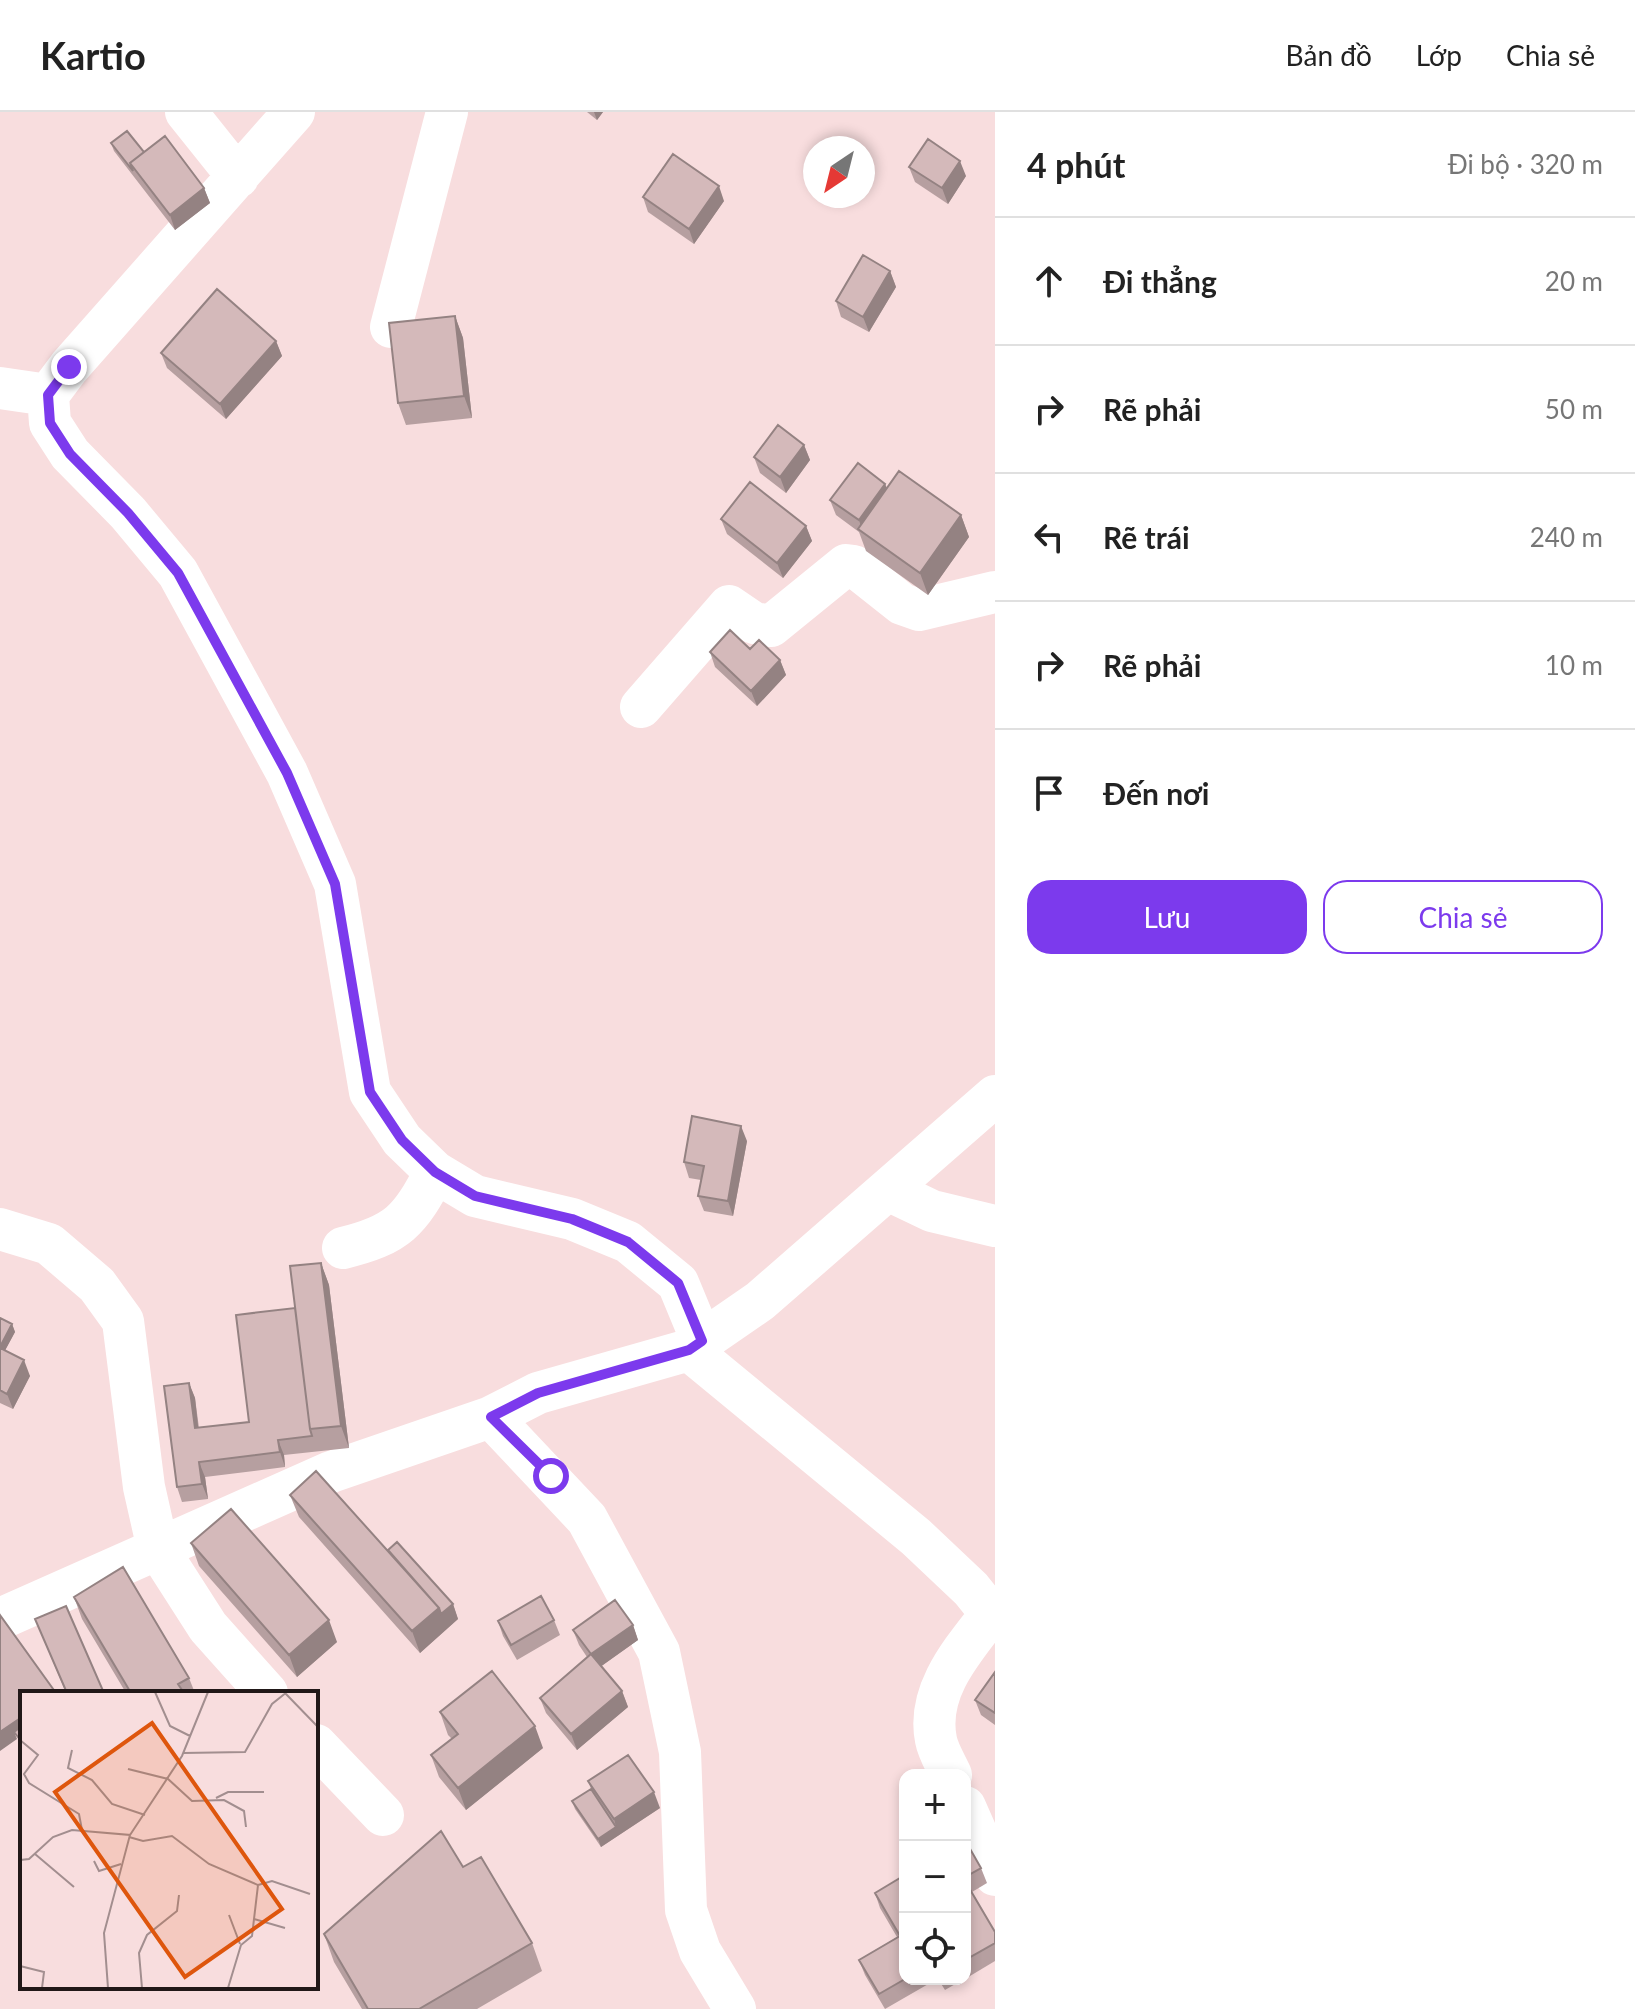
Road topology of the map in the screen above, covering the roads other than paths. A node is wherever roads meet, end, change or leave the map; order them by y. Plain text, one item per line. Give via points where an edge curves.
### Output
1 (186, 112) edge
2 (294, 112) edge
3 (447, 112) edge
4 (238, 177) junction
5 (391, 327) edge
6 (0, 388) edge
7 (48, 395) junction
8 (995, 592) edge
9 (641, 707) dead end
10 (995, 1096) edge
11 (435, 1172) junction
12 (888, 1190) junction
13 (995, 1226) edge
14 (0, 1229) edge
15 (343, 1248) dead end
16 (695, 1345) junction
17 (491, 1417) junction
18 (158, 1549) junction
19 (993, 1617) edge
20 (0, 1619) edge
21 (265, 1691) edge
22 (318, 1747) edge
23 (948, 1769) edge
24 (383, 1815) dead end
25 (971, 1821) edge
26 (995, 1875) edge
27 (735, 2009) edge

1 - 4 street
2 - 4 street
3 - 5 street
4 - 7 street
6 - 7 street
7 - 11 street via 50,423 70,454 178,573 287,773 335,884 370,1092 402,1140
8 - 9 street via 919,610 846,565 771,626 754,623 729,606
10 - 12 street
11 - 15 street via 416,1209 381,1239
11 - 16 street via 475,1196 572,1219 628,1242 678,1283
12 - 13 street via 932,1211
12 - 16 street via 760,1301
14 - 18 street via 49,1244 97,1285 123,1321 144,1487
16 - 17 street via 538,1393
16 - 19 street via 916,1537
17 - 18 street via 331,1472
17 - 27 street via 587,1519 659,1652 680,1752 686,1910 700,1951
18 - 20 street
18 - 21 street via 208,1627
19 - 23 street via 956,1658 939,1689 935,1739
22 - 24 street
25 - 26 street

